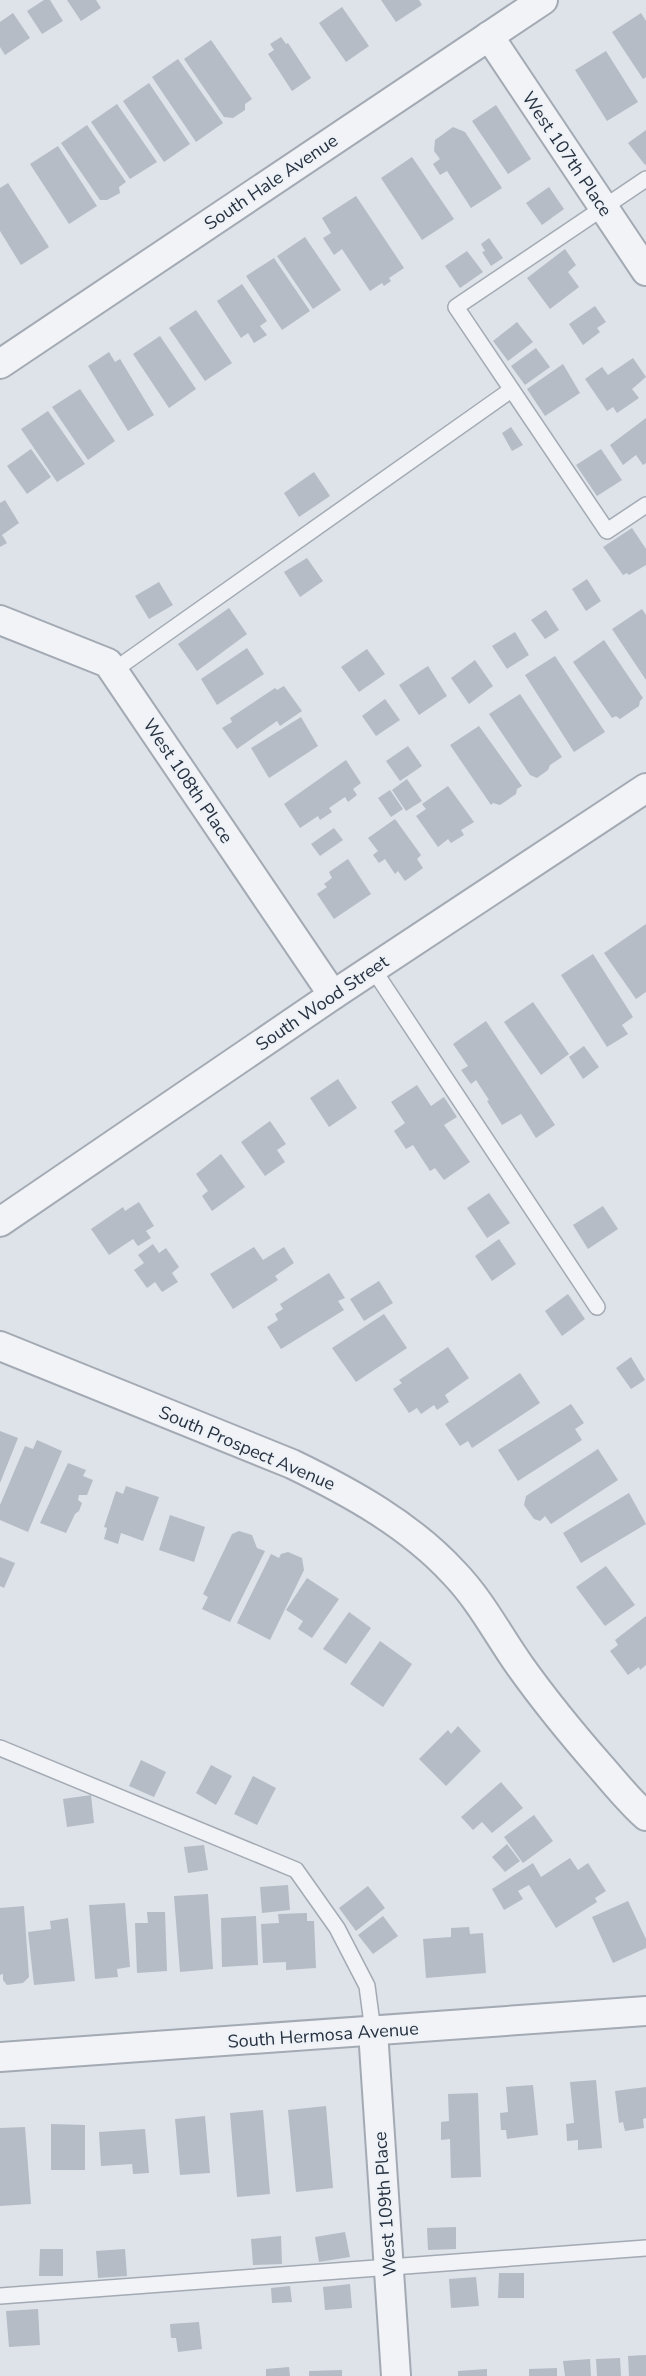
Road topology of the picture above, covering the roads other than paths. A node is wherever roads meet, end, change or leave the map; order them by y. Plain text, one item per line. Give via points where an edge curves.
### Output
1 (543, 0) edge
2 (489, 36) junction
3 (646, 179) edge
4 (603, 207) junction
5 (646, 272) edge
6 (0, 364) edge
7 (511, 390) junction
8 (646, 505) edge
9 (0, 620) edge
10 (113, 671) junction
11 (646, 788) edge
12 (373, 969) junction
13 (333, 995) junction
14 (0, 1222) edge
15 (597, 1307) dead end
16 (0, 1346) edge
17 (0, 1748) edge
18 (646, 1816) edge
19 (646, 2011) edge
20 (373, 2031) junction
21 (0, 2057) edge
22 (646, 2248) edge
23 (389, 2266) junction
24 (0, 2296) edge
25 (396, 2376) edge

1 - 2 street, South Hale Avenue
2 - 4 street, West 107th Place
2 - 6 street, South Hale Avenue
3 - 4 lane
4 - 5 street, West 107th Place
4 - 7 lane via 456,307
7 - 8 lane via 607,531
7 - 10 lane
9 - 10 street, West 108th Place via 108,663
10 - 13 street, West 108th Place
11 - 12 street, South Wood Street
12 - 13 street, South Wood Street
12 - 15 lane
13 - 14 street, South Wood Street
16 - 18 street, South Prospect Avenue via 292,1464 339,1487 426,1545 484,1610 566,1727
17 - 20 lane via 296,1870 337,1928 367,1986
19 - 20 street, South Hermosa Avenue
20 - 21 street, South Hermosa Avenue
20 - 23 street, West 109th Place
22 - 23 lane
23 - 24 lane
23 - 25 street, West 109th Place

